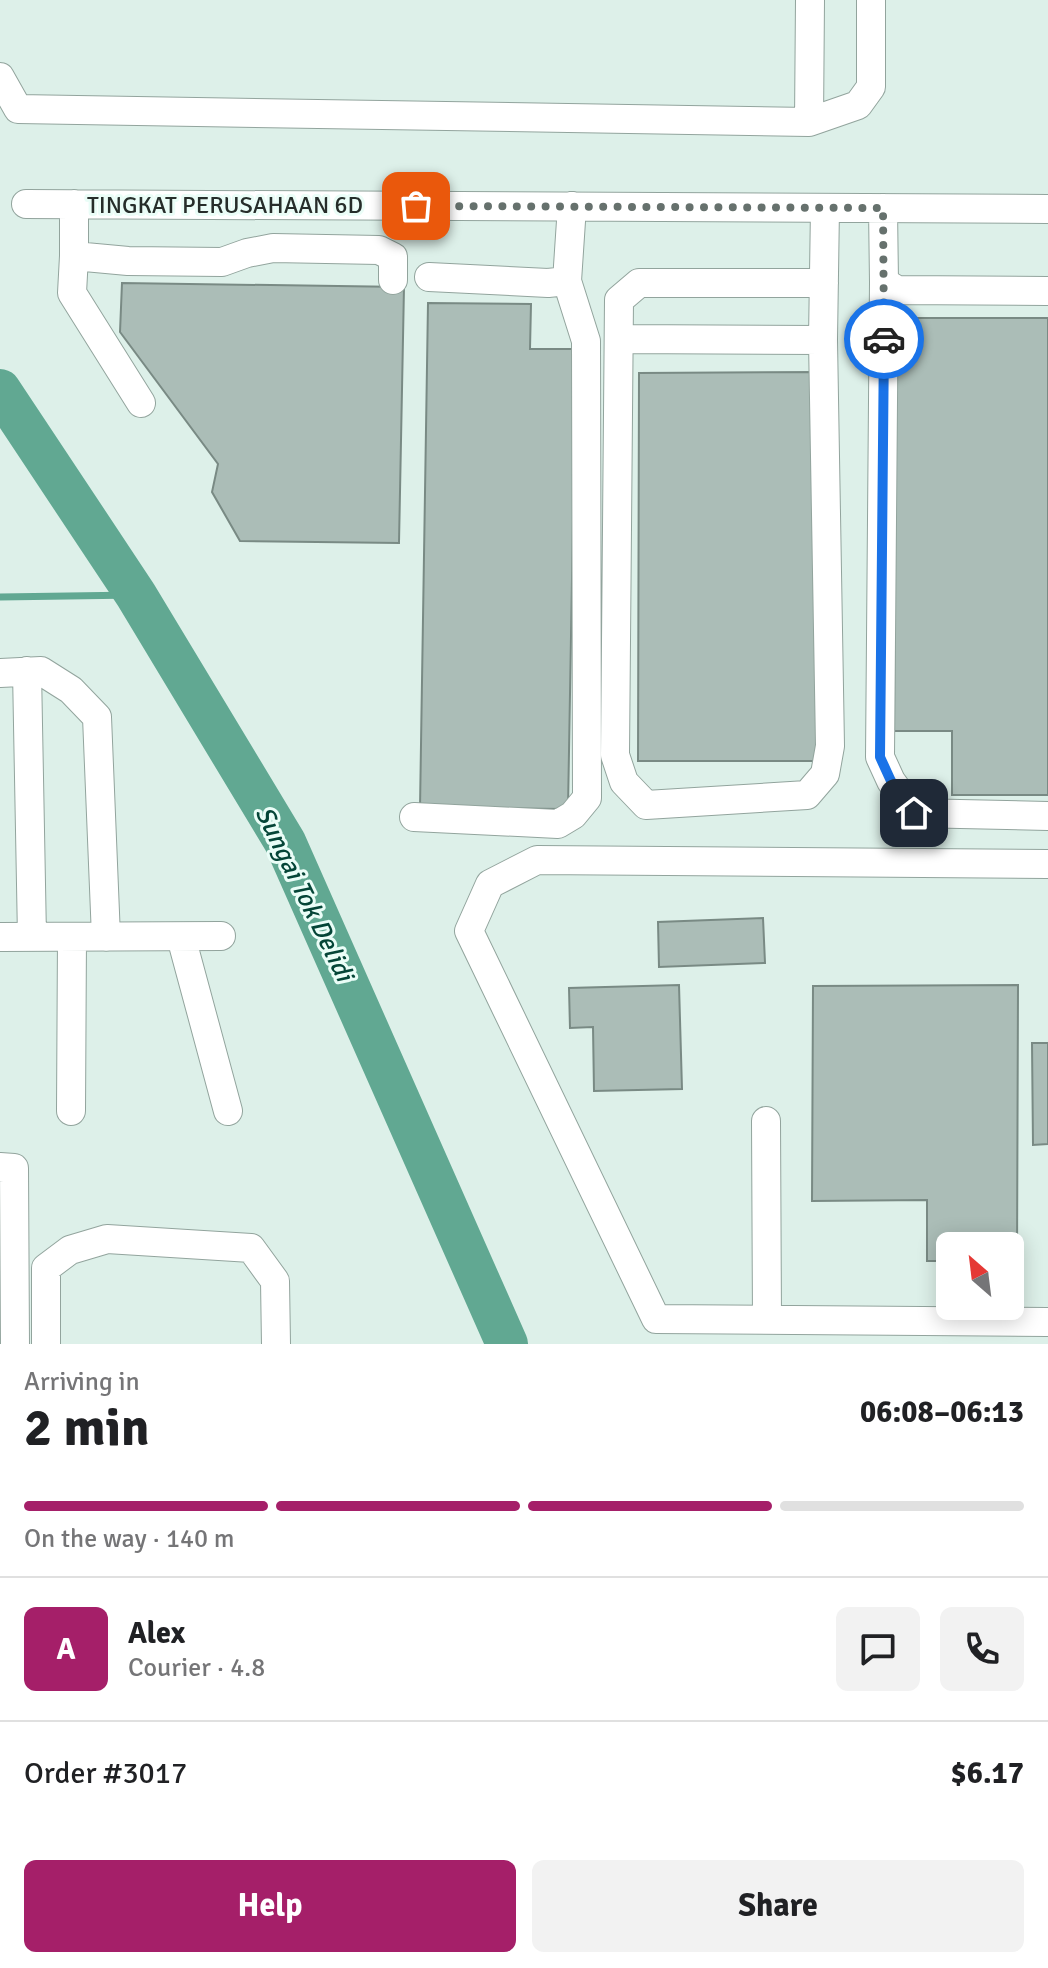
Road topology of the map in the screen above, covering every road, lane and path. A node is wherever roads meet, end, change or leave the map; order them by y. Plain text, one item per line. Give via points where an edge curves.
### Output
1 (810, 0) edge
2 (871, 0) edge
3 (0, 77) edge
4 (809, 122) junction
5 (26, 204) dead end
6 (74, 204) junction
7 (572, 206) junction
8 (825, 208) junction
9 (883, 208) junction
10 (1048, 209) edge
11 (74, 256) junction
12 (429, 277) dead end
13 (393, 280) dead end
14 (567, 281) junction
15 (884, 282) junction
16 (824, 283) junction
17 (1048, 291) edge
18 (619, 339) junction
19 (823, 340) junction
20 (141, 403) dead end
21 (14, 672) edge
22 (1048, 816) edge
23 (414, 817) dead end
24 (1048, 864) edge
25 (221, 936) dead end
26 (0, 937) edge
27 (32, 937) junction
28 (72, 937) junction
29 (106, 937) junction
30 (181, 937) junction
31 (71, 1111) dead end
32 (228, 1111) dead end
33 (766, 1121) dead end
34 (0, 1167) edge
35 (767, 1320) junction
36 (1048, 1322) edge
37 (15, 1344) edge
38 (46, 1344) edge
39 (276, 1344) edge

1 - 4 street
2 - 4 street via 871,87 858,105
3 - 4 street via 18,109
5 - 6 street, TINGKAT PERUSAHAAN 6D
6 - 7 street, TINGKAT PERUSAHAAN 6D
6 - 11 street
7 - 8 street, TINGKAT PERUSAHAAN 6D
7 - 14 street
8 - 9 street, TINGKAT PERUSAHAAN 6D
8 - 16 street
9 - 10 street, TINGKAT PERUSAHAAN 6D
9 - 15 street
11 - 13 street via 222,262 273,248 379,250 393,257
11 - 20 street via 72,293
12 - 14 street
14 - 23 street via 586,341 587,798 558,824
15 - 17 street via 897,290
15 - 22 street via 880,757 914,813
16 - 18 street via 639,283 619,300
16 - 19 street
18 - 19 street
18 - 19 street via 615,755 624,782 646,805 807,795 825,774 830,746
21 - 27 street
21 - 29 street via 41,671 71,690 97,717
24 - 35 street via 537,860 490,884 469,931 654,1316
25 - 30 street
26 - 27 street
27 - 28 street
28 - 29 street
28 - 31 street
29 - 30 street
30 - 32 street
33 - 35 street
34 - 37 street via 14,1168
35 - 36 street
38 - 39 street via 46,1268 70,1250 107,1239 251,1248 275,1281

